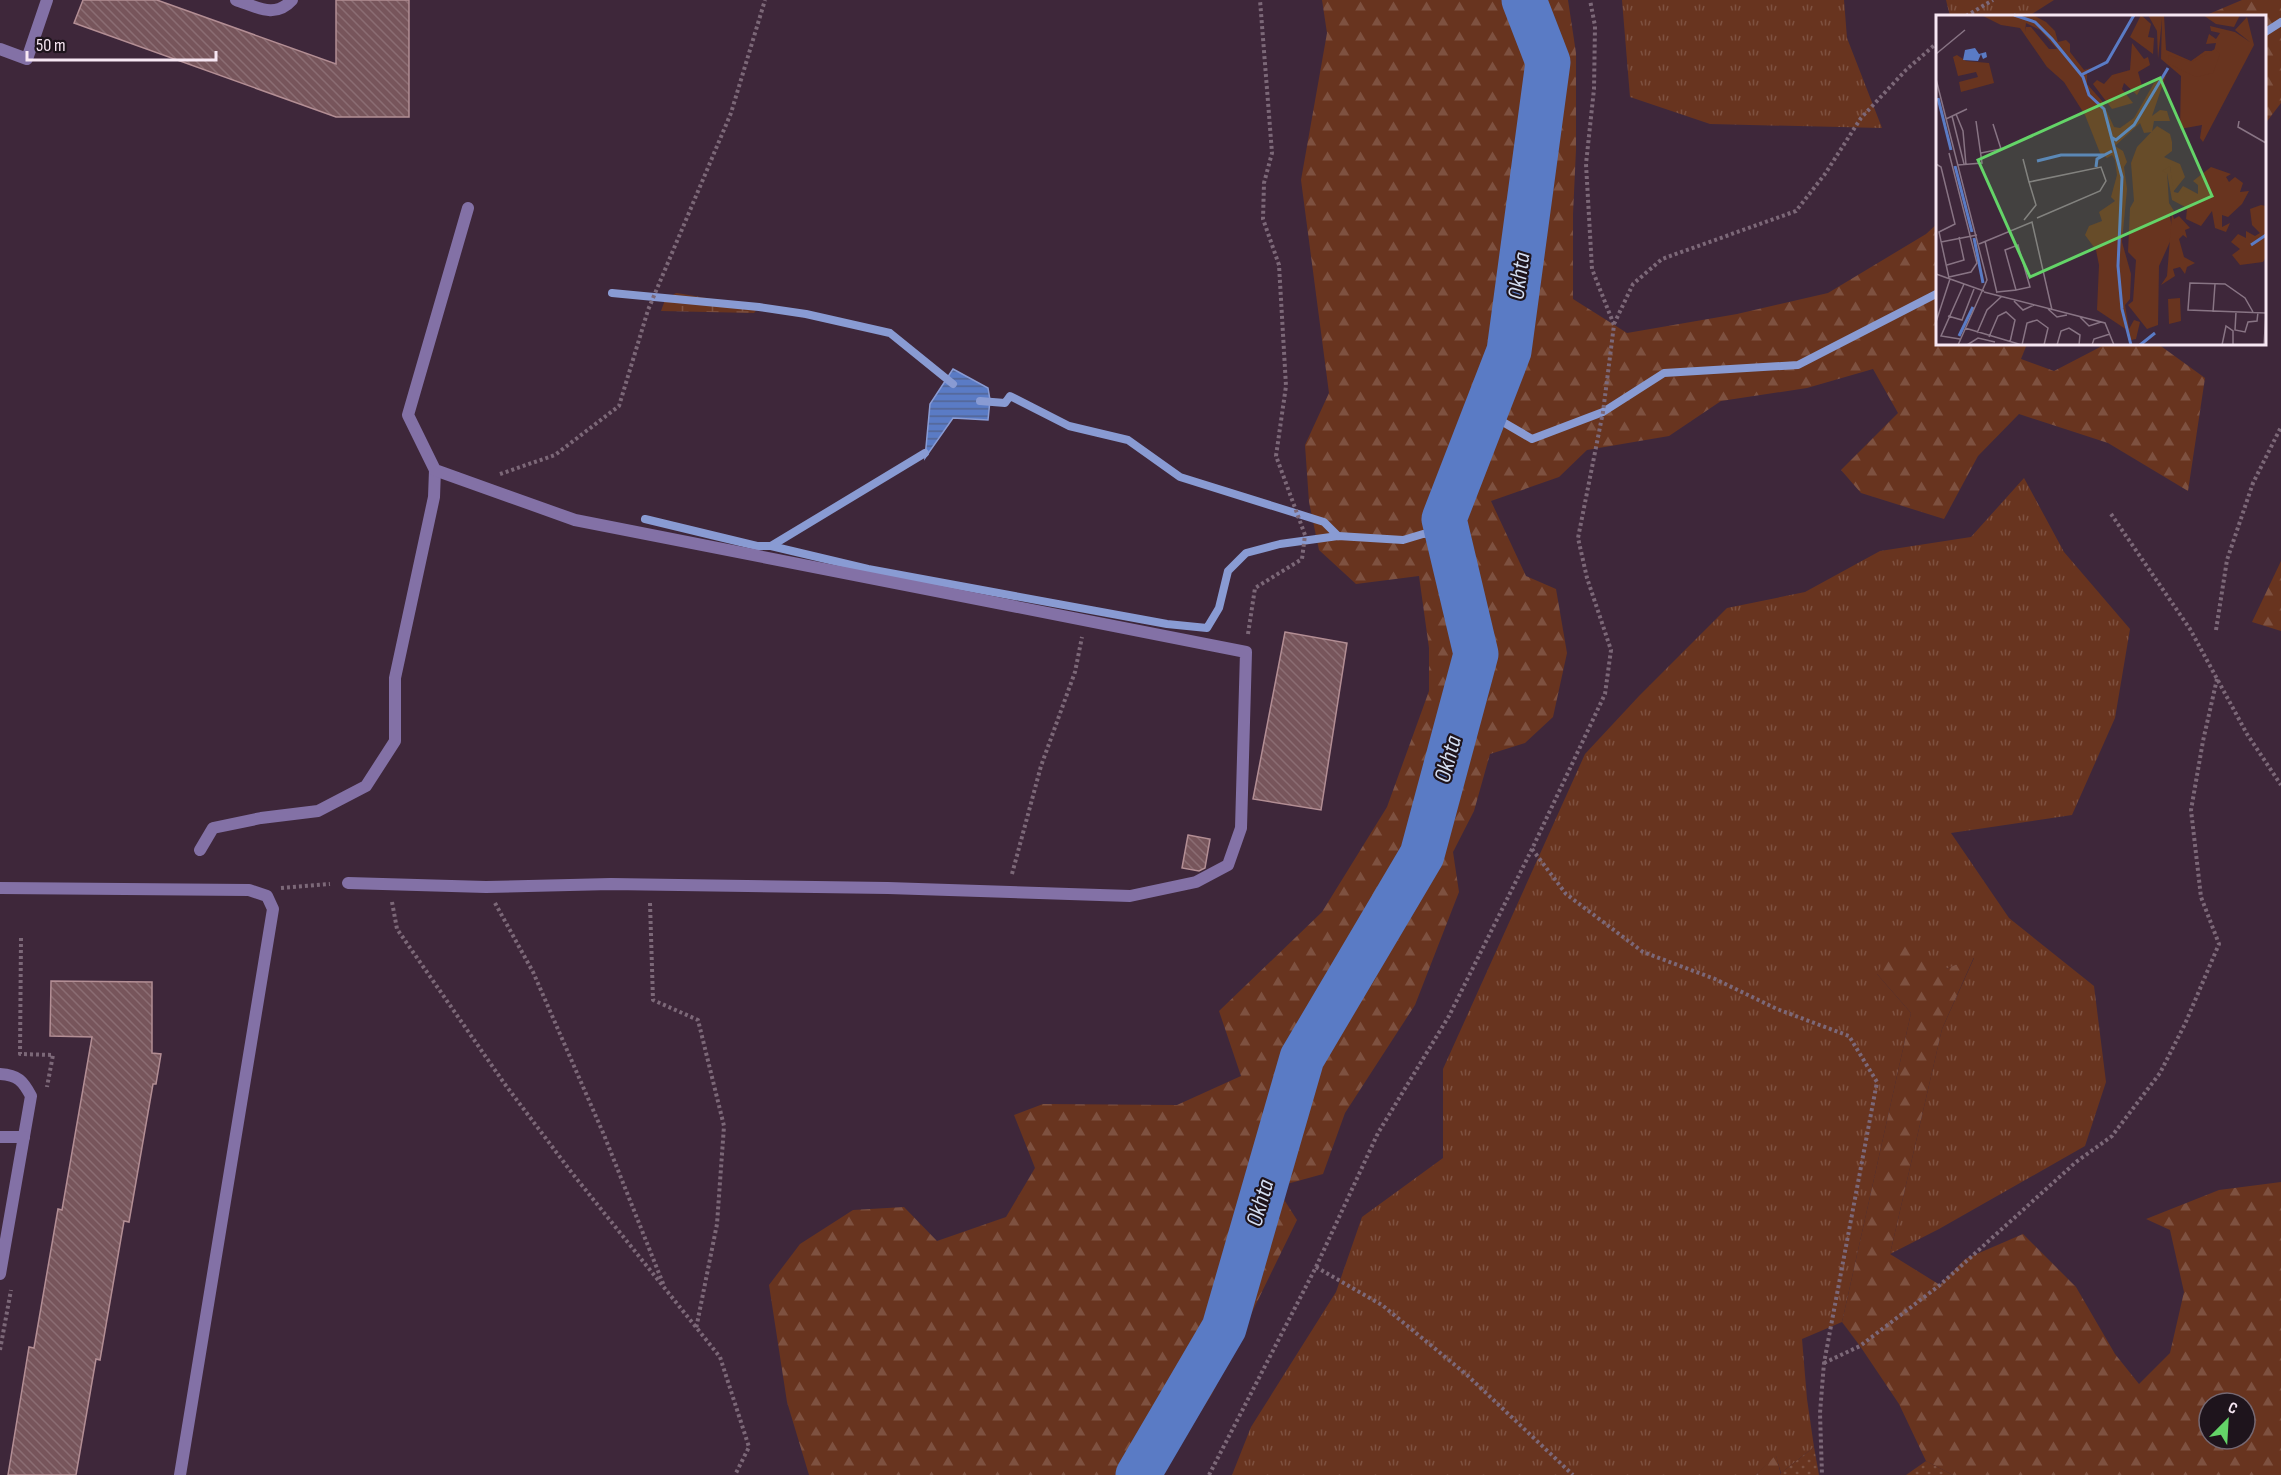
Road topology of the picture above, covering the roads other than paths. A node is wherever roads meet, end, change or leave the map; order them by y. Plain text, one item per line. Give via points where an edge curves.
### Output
1 (47, 0) edge
2 (236, 0) edge
3 (291, 0) edge
4 (0, 49) edge
5 (468, 208) dead end
6 (435, 470) junction
7 (200, 850) dead end
8 (348, 883) road end
9 (0, 888) edge
10 (0, 1074) edge
11 (0, 1137) edge
12 (24, 1137) junction
13 (0, 1274) edge
14 (180, 1475) edge

1 - 4 lane via 27,59
2 - 3 lane via 268,11 281,10
5 - 6 lane via 408,415
6 - 7 lane via 434,497 395,678 395,741 366,786 318,811 213,828
6 - 8 lane via 575,520 1246,652 1241,828 1228,865 1196,882 1130,897 888,888
9 - 14 lane via 249,890 267,896 273,909
10 - 12 lane via 24,1082 31,1096
11 - 12 lane
12 - 13 lane

